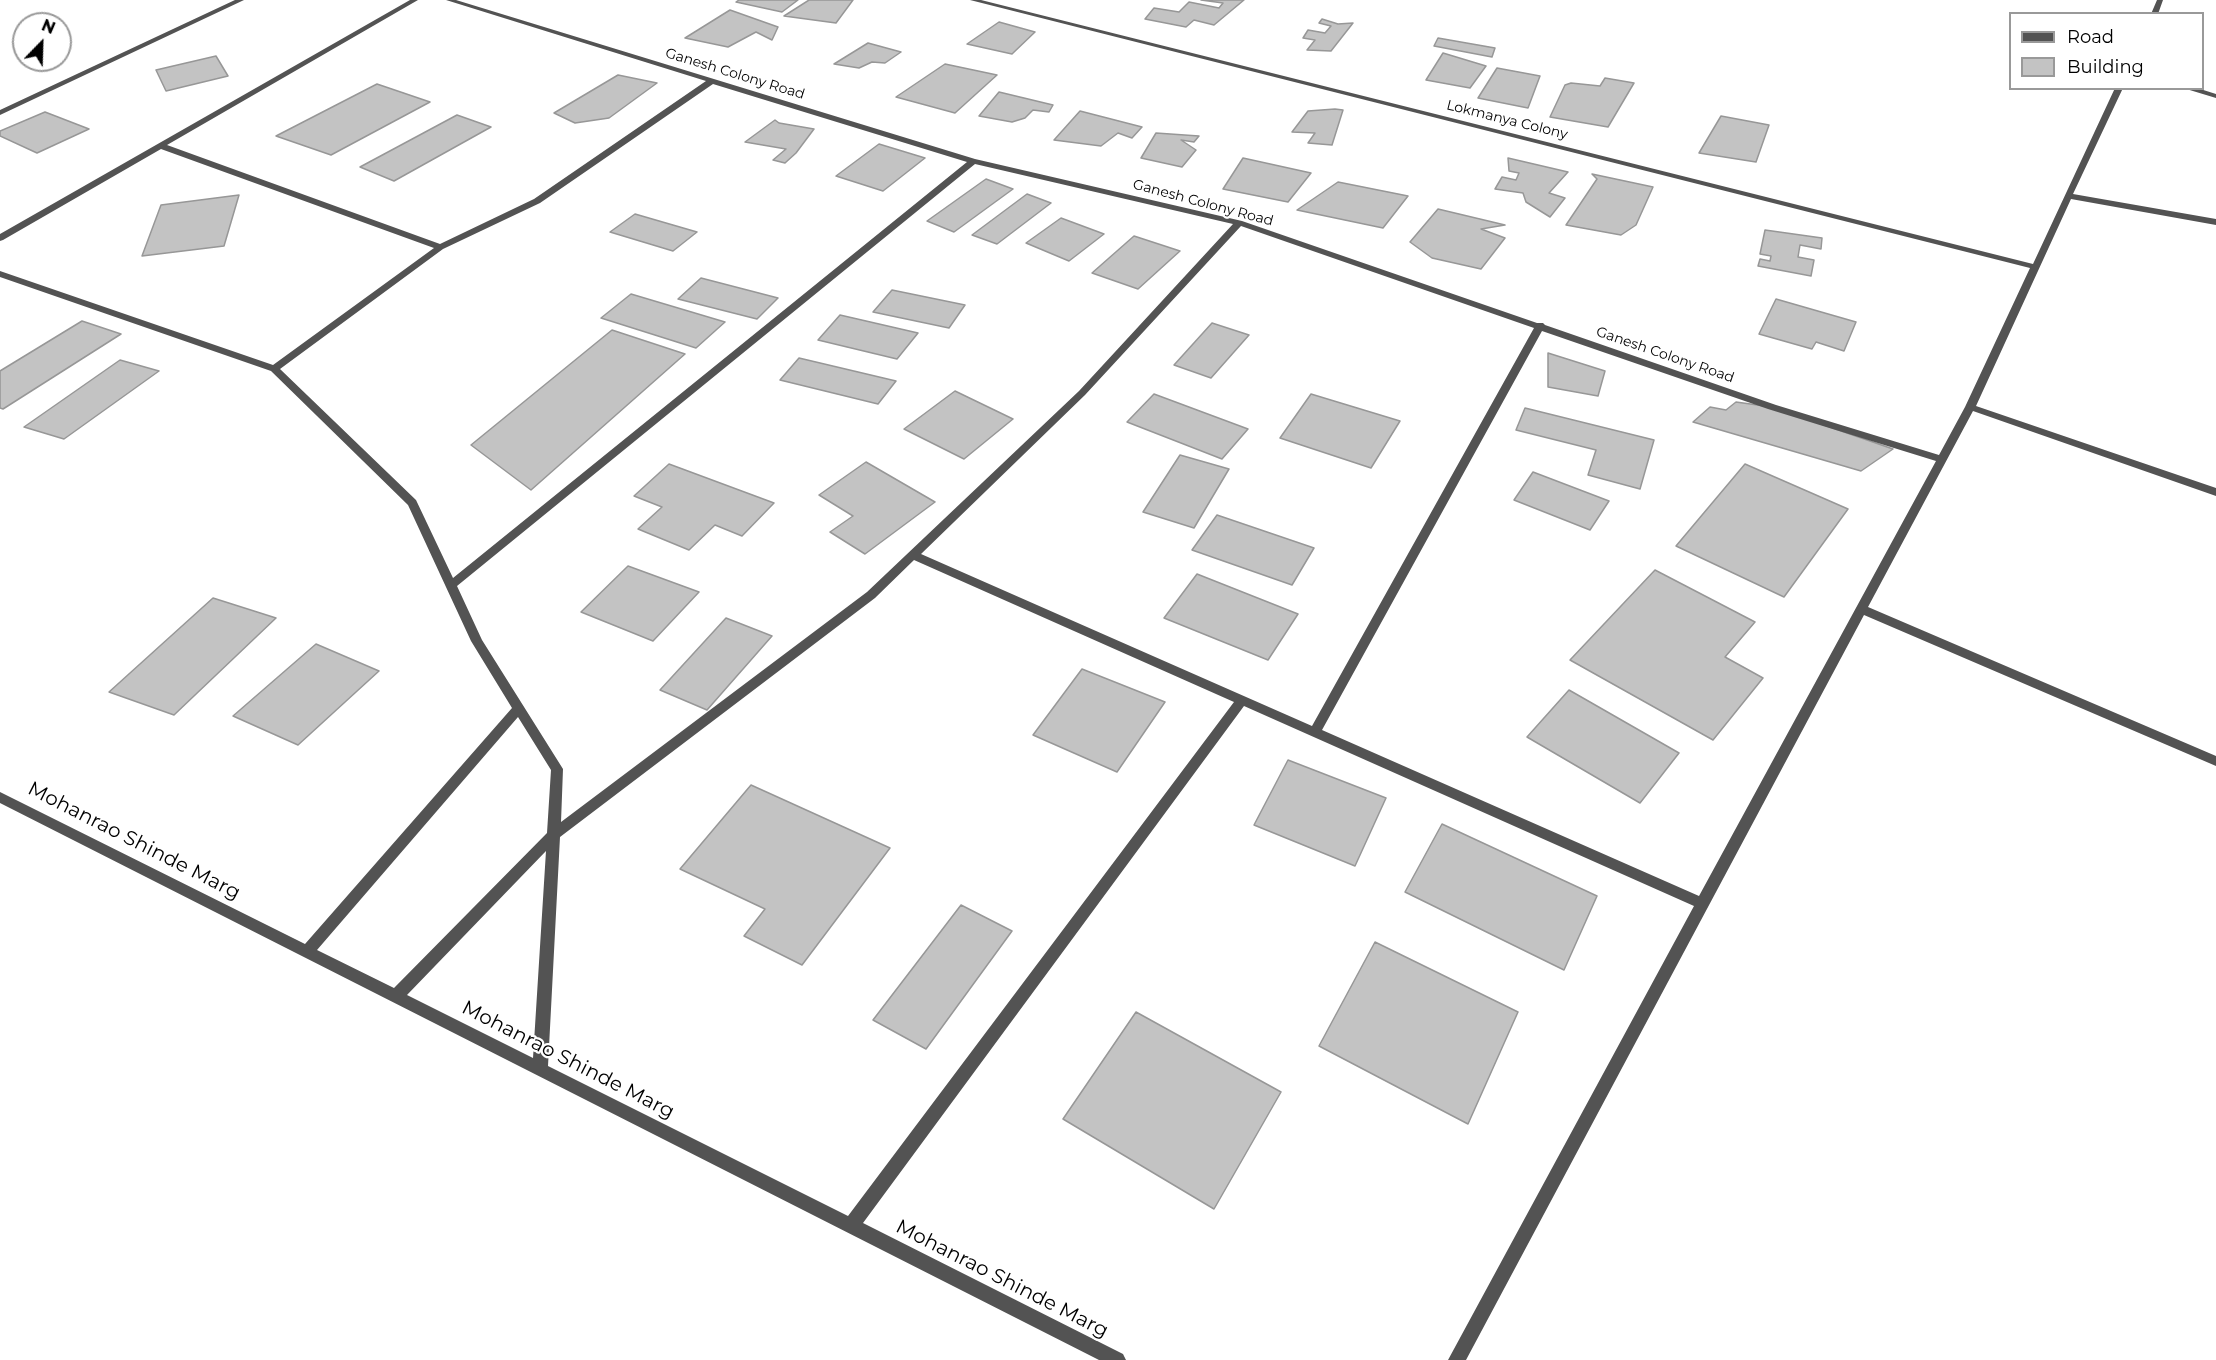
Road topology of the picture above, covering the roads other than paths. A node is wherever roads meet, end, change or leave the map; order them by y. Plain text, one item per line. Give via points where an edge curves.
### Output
1 (241, 0) edge
2 (415, 0) edge
3 (449, 0) edge
4 (974, 0) edge
5 (712, 81) junction
6 (2118, 90) edge
7 (2194, 90) edge
8 (2216, 96) edge
9 (0, 113) edge
10 (161, 146) junction
11 (973, 161) junction
12 (2068, 196) junction
13 (2216, 222) edge
14 (1239, 223) junction
15 (0, 238) edge
16 (440, 247) junction
17 (2035, 267) junction
18 (0, 274) edge
19 (1540, 325) junction
20 (274, 369) junction
21 (1970, 407) junction
22 (1941, 459) junction
23 (2216, 492) edge
24 (913, 555) junction
25 (451, 585) junction
26 (1861, 609) junction
27 (1242, 700) junction
28 (519, 708) junction
29 (1315, 732) junction
30 (2216, 760) edge
31 (0, 797) edge
32 (554, 835) junction
33 (1703, 904) junction
34 (307, 951) junction
35 (396, 996) junction
36 (540, 1070) junction
37 (851, 1226) junction
38 (1118, 1360) edge
39 (1457, 1360) edge

1 - 9 street
2 - 10 street
3 - 5 street, Ganesh Colony Road
4 - 17 street, Lokmanya Colony
5 - 11 street, Ganesh Colony Road
5 - 16 street via 537,201
6 - 12 street
7 - 8 street
10 - 15 street
10 - 16 street
11 - 14 street, Ganesh Colony Road
11 - 25 street
12 - 13 street
12 - 17 street
14 - 19 street, Ganesh Colony Road
14 - 24 street via 1082,393
16 - 20 street
17 - 21 street
18 - 20 street
19 - 22 street, Ganesh Colony Road via 1772,407
19 - 29 street
20 - 25 street via 412,503
21 - 22 street
21 - 23 street
22 - 26 street
24 - 27 street
24 - 32 street via 871,596
25 - 28 street via 477,641
26 - 30 street
26 - 33 street
27 - 29 street
27 - 37 street
28 - 32 street via 557,769
28 - 34 street
29 - 33 street
31 - 34 street, Mohanrao Shinde Marg
32 - 35 street
32 - 36 street
33 - 39 street
34 - 35 street, Mohanrao Shinde Marg
35 - 36 street, Mohanrao Shinde Marg
36 - 37 street, Mohanrao Shinde Marg
37 - 38 street, Mohanrao Shinde Marg

